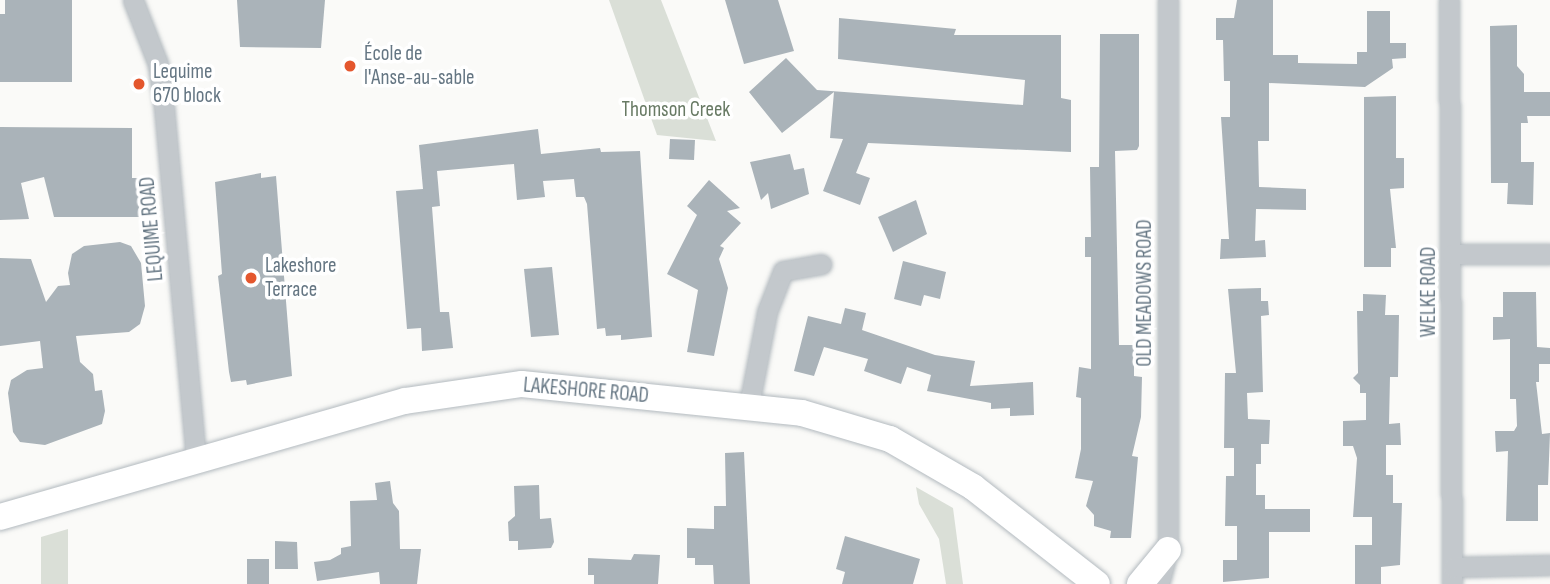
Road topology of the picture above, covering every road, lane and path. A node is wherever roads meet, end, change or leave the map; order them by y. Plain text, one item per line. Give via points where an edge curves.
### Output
1 (133, 0) edge
2 (1168, 0) edge
3 (1449, 0) edge
4 (1452, 254) junction
5 (1550, 254) edge
6 (821, 264) dead end
7 (749, 405) junction
8 (196, 460) junction
9 (0, 517) edge
10 (1168, 550) junction
11 (1550, 565) edge
12 (1452, 575) edge
13 (1097, 584) edge
14 (1140, 584) edge
15 (1159, 584) edge

1 - 8 street, LEQUIME ROAD via 158,64 163,98
2 - 10 street, OLD MEADOWS ROAD
3 - 4 street, WELKE ROAD
4 - 5 street
4 - 12 street, WELKE ROAD
6 - 7 street via 783,271 767,312
7 - 8 main road, LAKESHORE ROAD via 522,384 405,401
7 - 13 main road, LAKESHORE ROAD via 802,413 890,439 973,487
8 - 9 main road, LAKESHORE ROAD
10 - 14 main road
10 - 15 street, OLD MEADOWS ROAD
11 - 12 street

